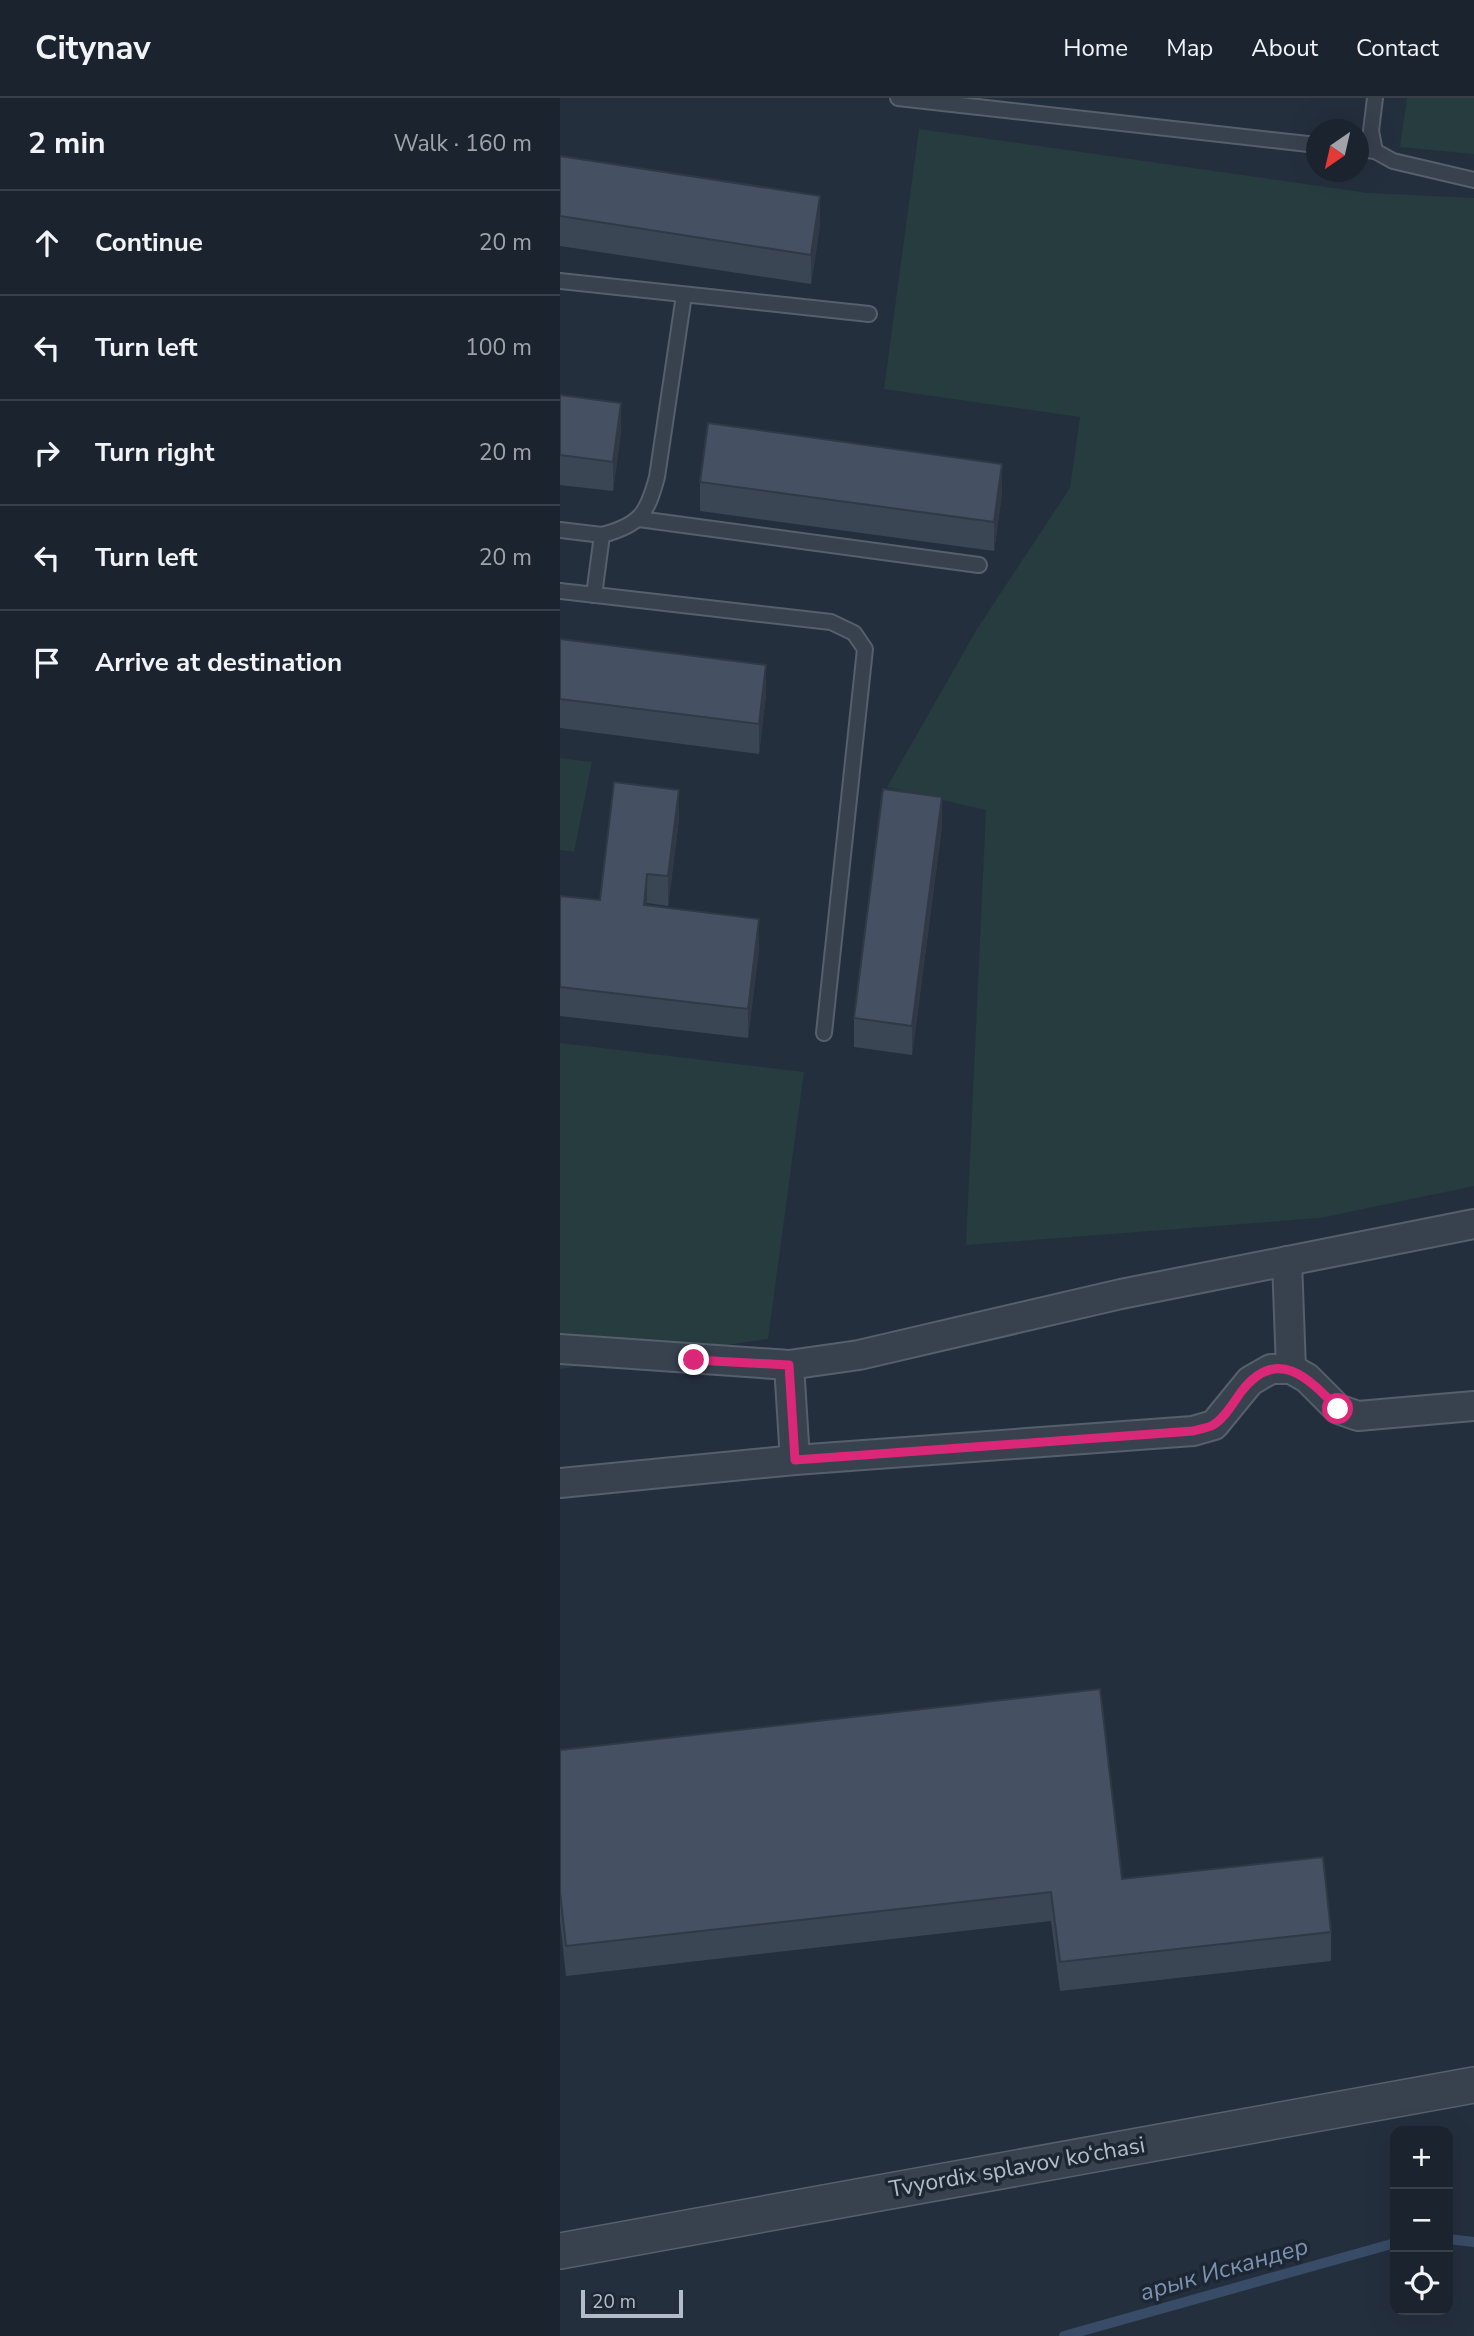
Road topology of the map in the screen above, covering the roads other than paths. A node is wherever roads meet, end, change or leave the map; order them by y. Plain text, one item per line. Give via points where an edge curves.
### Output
1 (898, 98) edge
2 (1375, 98) edge
3 (1306, 144) edge
4 (1369, 150) edge
5 (1375, 151) junction
6 (1474, 180) edge
7 (560, 281) edge
8 (684, 295) junction
9 (869, 314) dead end
10 (639, 519) junction
11 (560, 530) edge
12 (602, 535) junction
13 (979, 565) dead end
14 (560, 591) edge
15 (594, 594) junction
16 (824, 1032) dead end
17 (1474, 1224) edge
18 (1287, 1261) junction
19 (560, 1349) edge
20 (789, 1365) junction
21 (1291, 1369) junction
22 (1474, 1406) edge
23 (795, 1460) junction
24 (560, 1483) edge
25 (1474, 2085) edge
26 (560, 2250) edge

1 - 3 lane
2 - 5 lane via 1371,131
4 - 5 lane
5 - 6 lane via 1393,161
7 - 8 lane
8 - 9 lane
8 - 10 lane via 657,477
10 - 12 lane
10 - 13 lane
11 - 12 lane
12 - 15 lane
14 - 15 lane
15 - 16 lane via 831,622 854,633 865,649
17 - 18 street
18 - 20 street via 859,1354
18 - 21 street
19 - 20 street
20 - 23 street
21 - 22 street via 1307,1378 1338,1409 1358,1416
21 - 23 street via 1271,1369 1250,1381 1214,1425 1193,1431
23 - 24 street
25 - 26 street, Tvyordix splavov ko‘chasi

